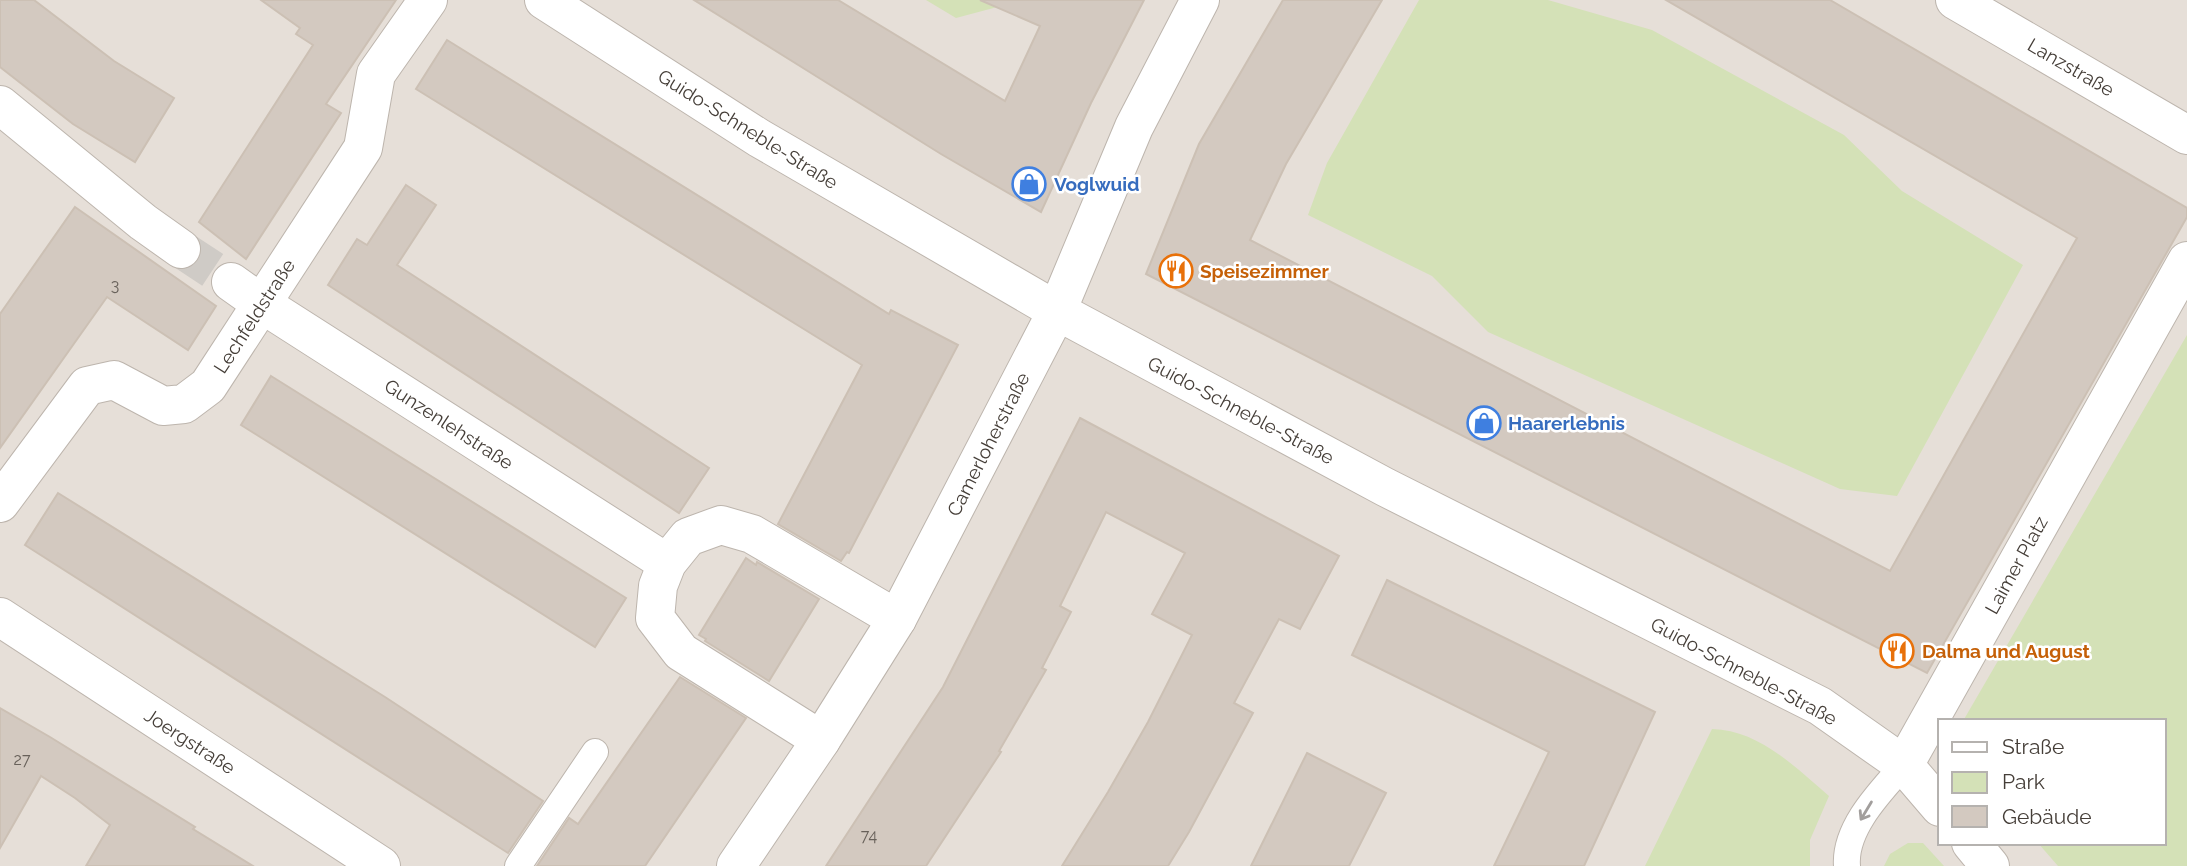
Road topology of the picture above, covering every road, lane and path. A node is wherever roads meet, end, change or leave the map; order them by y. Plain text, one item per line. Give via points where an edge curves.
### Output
1 (428, 0) edge
2 (544, 0) edge
3 (1200, 0) edge
4 (1955, 0) edge
5 (0, 106) edge
6 (2187, 135) edge
7 (181, 248) tunnel mouth
8 (2187, 261) edge
9 (231, 282) tunnel mouth
10 (262, 304) junction
11 (1057, 311) junction
12 (0, 503) edge
13 (667, 563) junction
14 (0, 617) edge
15 (897, 619) junction
16 (821, 740) junction
17 (595, 752) dead end
18 (1904, 765) junction
19 (1938, 805) edge
20 (1973, 845) edge
21 (745, 863) edge
22 (381, 866) edge
23 (518, 866) edge
24 (1847, 866) edge
25 (1990, 866) edge

1 - 10 street, Lechfeldstraße via 376,74 363,148
2 - 11 street, Guido-Schneble-Straße via 759,138
3 - 11 street, Camerloherstraße via 1134,127
4 - 6 street, Lanzstraße
5 - 7 street
8 - 18 street, Laimer Platz
9 - 10 street, Gunzenlehstraße
10 - 12 street, Lechfeldstraße via 208,386 184,404 163,407 114,380 88,386
10 - 13 street, Gunzenlehstraße
11 - 15 street, Camerloherstraße
11 - 18 street, Guido-Schneble-Straße via 1385,487 1820,706
13 - 15 street via 688,537 721,525 752,534
13 - 16 street via 658,586 655,618 681,652
14 - 22 street, Joergstraße
15 - 16 street, Camerloherstraße
16 - 21 street, Camerloherstraße
17 - 23 lane
18 - 19 street, Guido-Schneble-Straße
18 -> 24 lane, Laimer Platz via 1866,807 1846,854
20 - 25 street

